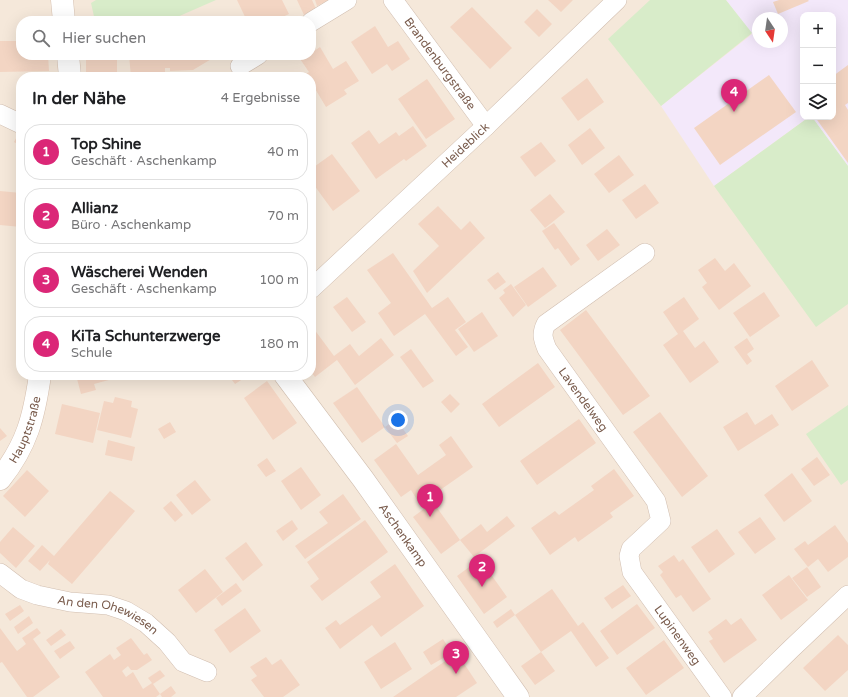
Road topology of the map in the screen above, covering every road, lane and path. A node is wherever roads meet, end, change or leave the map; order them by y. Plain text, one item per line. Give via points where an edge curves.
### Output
1 (62, 0) edge
2 (347, 0) edge
3 (393, 0) edge
4 (617, 0) edge
5 (64, 16) edge
6 (316, 19) edge
7 (68, 60) edge
8 (250, 60) edge
9 (240, 66) dead end
10 (70, 72) edge
11 (0, 114) edge
12 (16, 122) edge
13 (486, 126) junction
14 (645, 252) dead end
15 (316, 284) edge
16 (39, 380) edge
17 (288, 380) edge
18 (0, 479) edge
19 (632, 572) joint
20 (0, 573) edge
21 (848, 595) edge
22 (207, 672) dead end
23 (518, 697) edge
24 (722, 697) edge
25 (742, 697) edge

1 - 5 street
2 - 6 street
3 - 13 street, Brandenburgstraße
4 - 13 street, Heideblick
7 - 10 street
8 - 9 street
11 - 12 street
13 - 15 street, Heideblick
14 - 19 street, Lavendelweg via 555,317 546,324 542,332 547,349 656,501 661,521 631,549 629,556
16 - 18 street, Hauptstraße via 34,412 25,440
17 - 23 street, Aschenkamp via 363,479
19 - 24 street, Lupinenweg
20 - 22 street, An den Ohewiesen via 21,589 37,595 70,602 108,605 126,611 146,623 167,642 183,662
21 - 25 street

